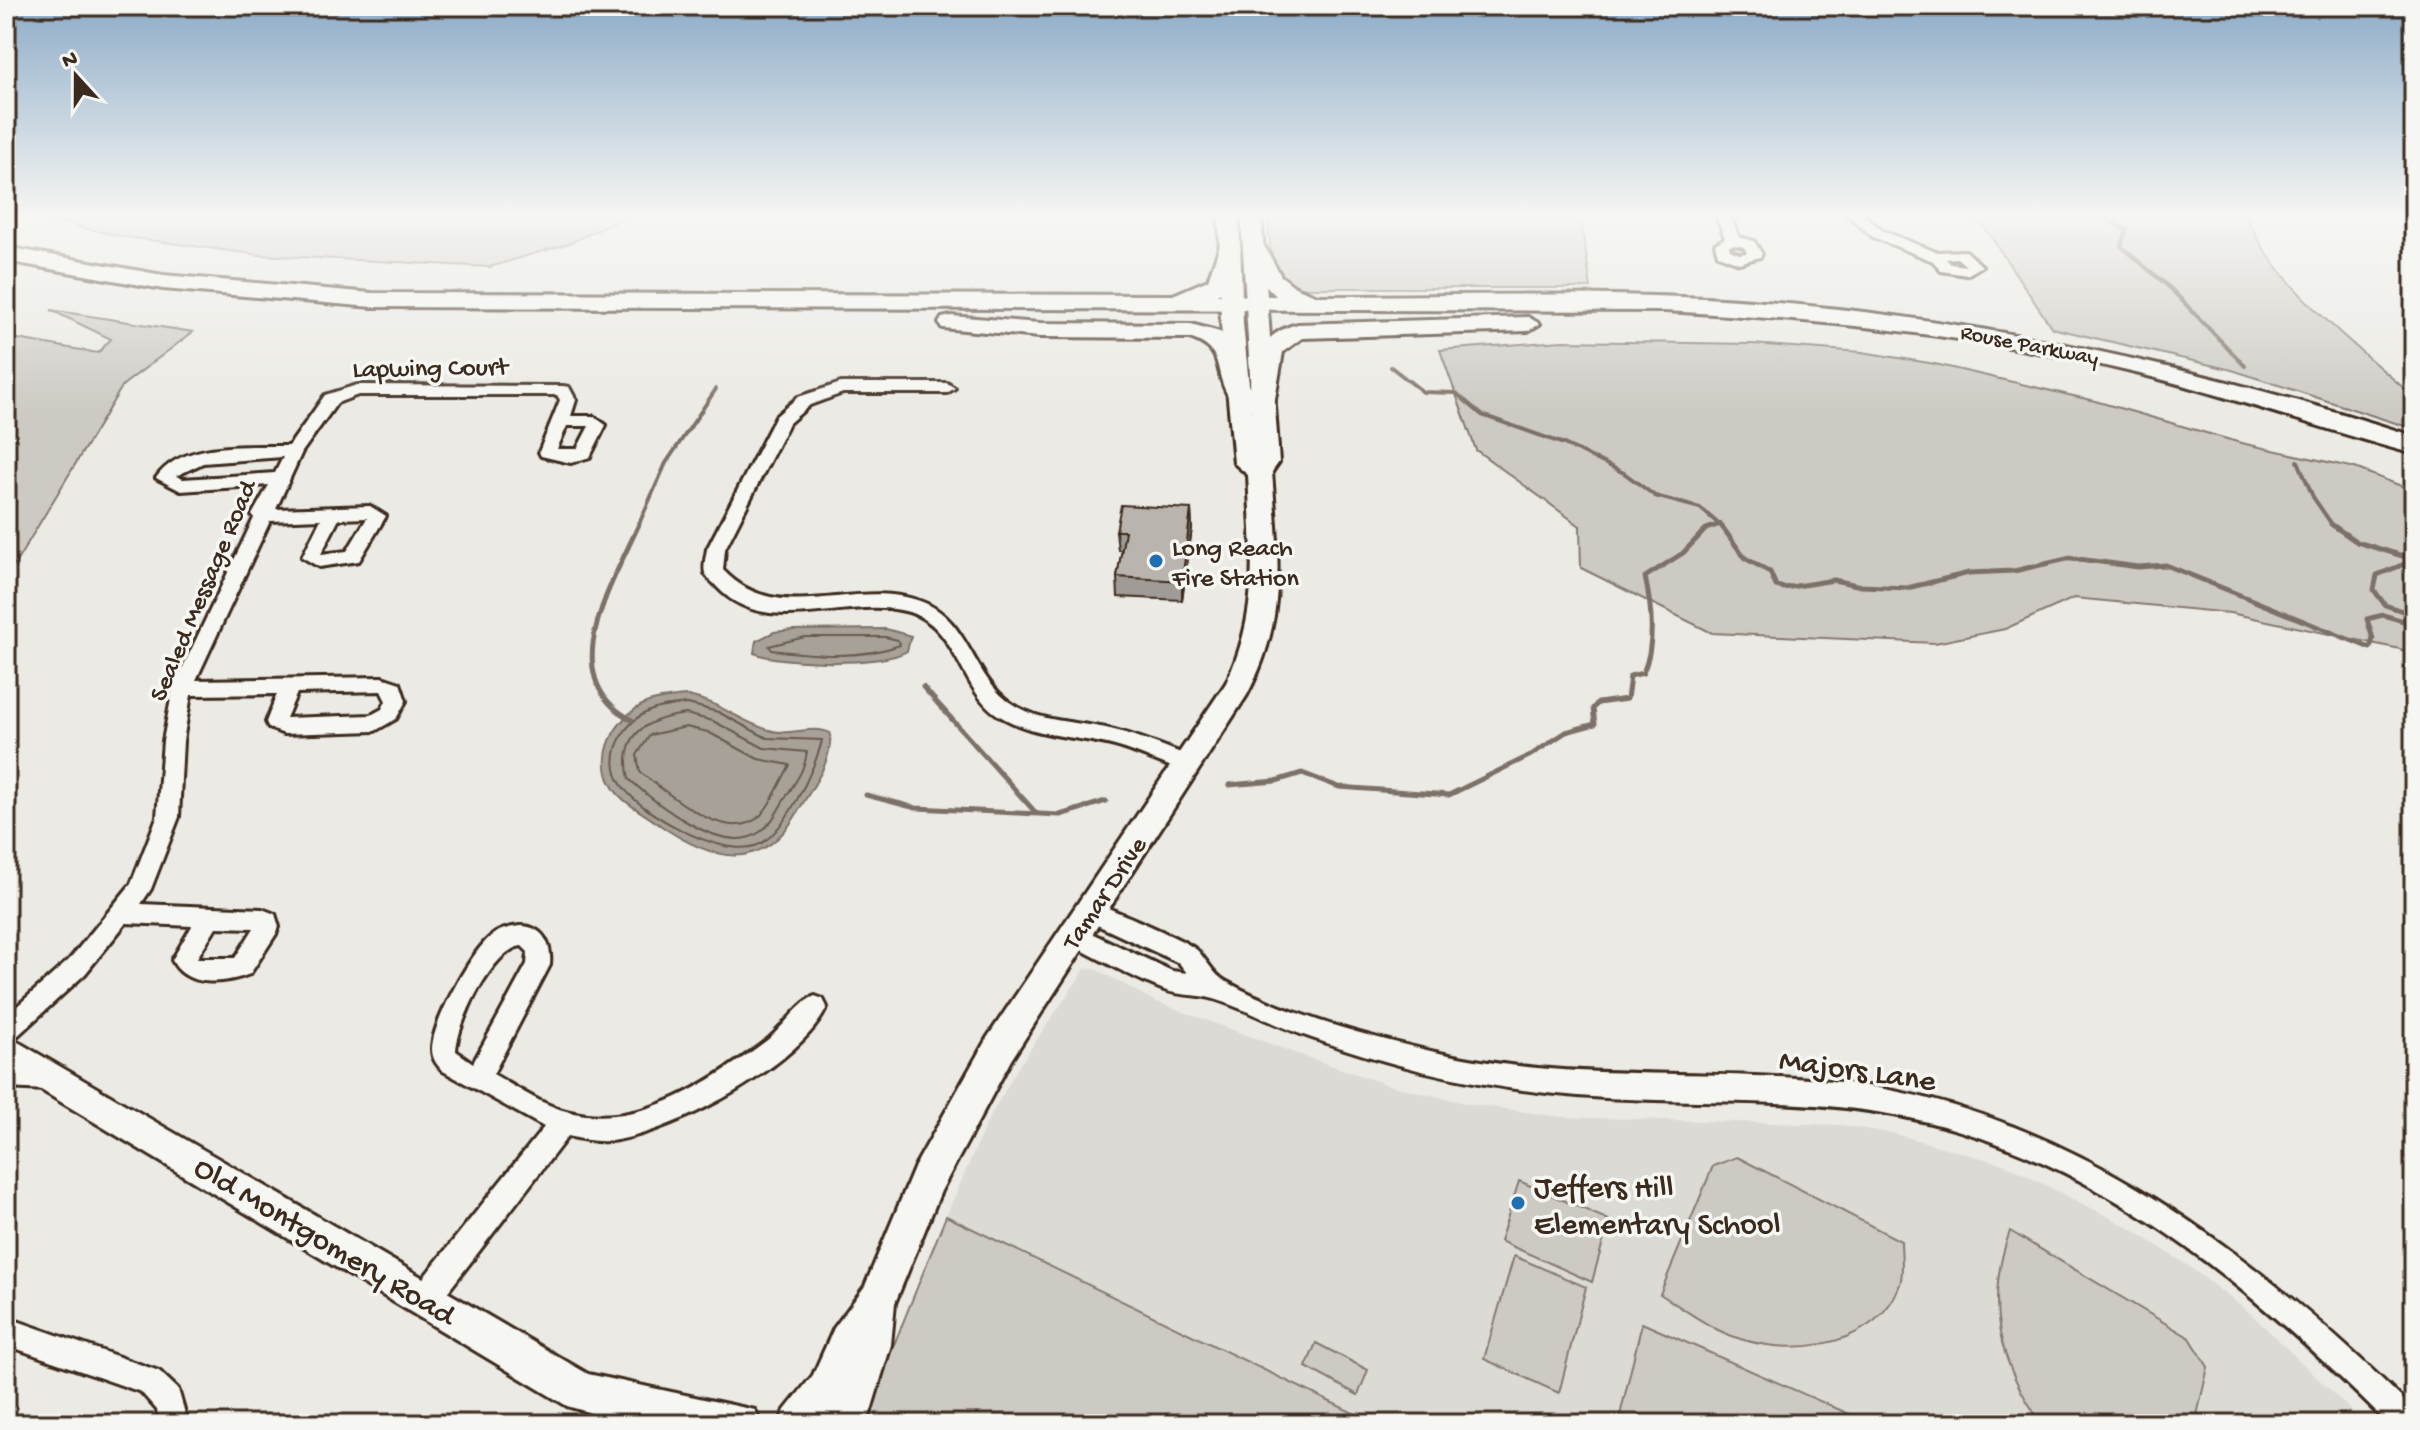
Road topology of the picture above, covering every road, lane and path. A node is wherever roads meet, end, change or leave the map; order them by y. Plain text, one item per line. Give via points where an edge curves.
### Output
1 (21, 280) edge
2 (150, 280) edge
3 (1220, 280) edge
4 (1237, 280) edge
5 (1249, 280) edge
6 (1269, 280) edge
7 (1013, 304) junction
8 (1462, 304) junction
9 (1244, 314) junction
10 (951, 323) junction
11 (1530, 324) junction
12 (947, 388) dead end
13 (1238, 391) junction
14 (1261, 405) junction
15 (561, 421) dead end
16 (2414, 445) edge
17 (294, 451) junction
18 (2414, 466) edge
19 (1260, 472) junction
20 (278, 479) junction
21 (333, 513) dead end
22 (261, 515) junction
23 (291, 686) junction
24 (183, 688) junction
25 (1189, 765) junction
26 (124, 913) junction
27 (209, 918) dead end
28 (1082, 923) junction
29 (815, 1007) dead end
30 (6, 1031) edge
31 (6, 1051) edge
32 (6, 1076) edge
33 (478, 1077) junction
34 (56, 1079) junction
35 (563, 1123) junction
36 (426, 1297) junction
37 (878, 1299) junction
38 (6, 1331) edge
39 (661, 1417) edge
40 (174, 1424) edge
41 (741, 1424) edge
42 (799, 1424) edge
43 (847, 1424) edge
44 (2408, 1424) edge

1 - 10 main road, Rouse Parkway via 140,301 362,320
2 - 7 main road, Rouse Parkway via 372,300
3 - 7 main road via 1195,296
4 - 9 street, Tamar Drive
5 - 9 street, Tamar Drive
6 - 8 main road via 1289,294
7 - 9 main road, Rouse Parkway
8 - 9 main road, Rouse Parkway
8 - 16 main road, Rouse Parkway via 1735,307 1873,317 1984,333 2222,385
9 - 10 main road, Rouse Parkway
9 - 11 main road, Rouse Parkway
9 - 13 street, Tamar Drive
9 - 14 street, Tamar Drive
10 - 13 main road via 1200,333 1226,348
11 - 14 main road via 1298,331 1269,350
11 - 18 main road, Rouse Parkway via 1740,326 1940,346 2162,390
12 - 25 street via 841,388 814,395 788,412 716,549 714,572 730,593 757,604 913,605 949,629 975,682 1006,710 1047,727 1103,735
13 - 19 street, Tamar Drive via 1246,463
14 - 19 street, Tamar Drive via 1267,462
15 - 17 street, Lapwing Court via 568,400 563,391 357,390 331,399
17 - 20 street, Sealed Message Road
17 - 20 street via 198,458 171,468 165,478 181,485
19 - 25 street, Tamar Drive via 1267,546 1262,621 1237,688
20 - 22 street, Sealed Message Road
21 - 22 street
22 - 24 street, Sealed Message Road
23 - 23 street via 276,716 279,724 375,723 396,701 393,688 382,684
23 - 24 street
24 - 26 street, Sealed Message Road via 164,829 145,879
25 - 28 street, Tamar Drive
26 - 27 street
26 - 30 street, Sealed Message Road via 77,967
28 - 37 street, Tamar Drive via 965,1107
28 - 44 street, Majors Lane via 1187,956 1214,988 1308,1028 1372,1050 1477,1074 1583,1085 1823,1092 1882,1099 1991,1128 2107,1182 2241,1268 2304,1321
29 - 35 street via 766,1058 679,1106 622,1127 588,1129
31 - 34 street, Old Montgomery Road
32 - 34 street
33 - 33 street via 446,1059 444,1036 486,958 501,941 528,936 540,949 538,965
33 - 35 street
34 - 36 street, Old Montgomery Road
35 - 36 street
36 - 39 street, Old Montgomery Road via 581,1392
37 - 42 street, Tamar Drive via 848,1342 827,1389
37 - 43 street, Tamar Drive via 872,1345
38 - 40 street via 149,1381 169,1402
39 - 41 street, Old Montgomery Road

